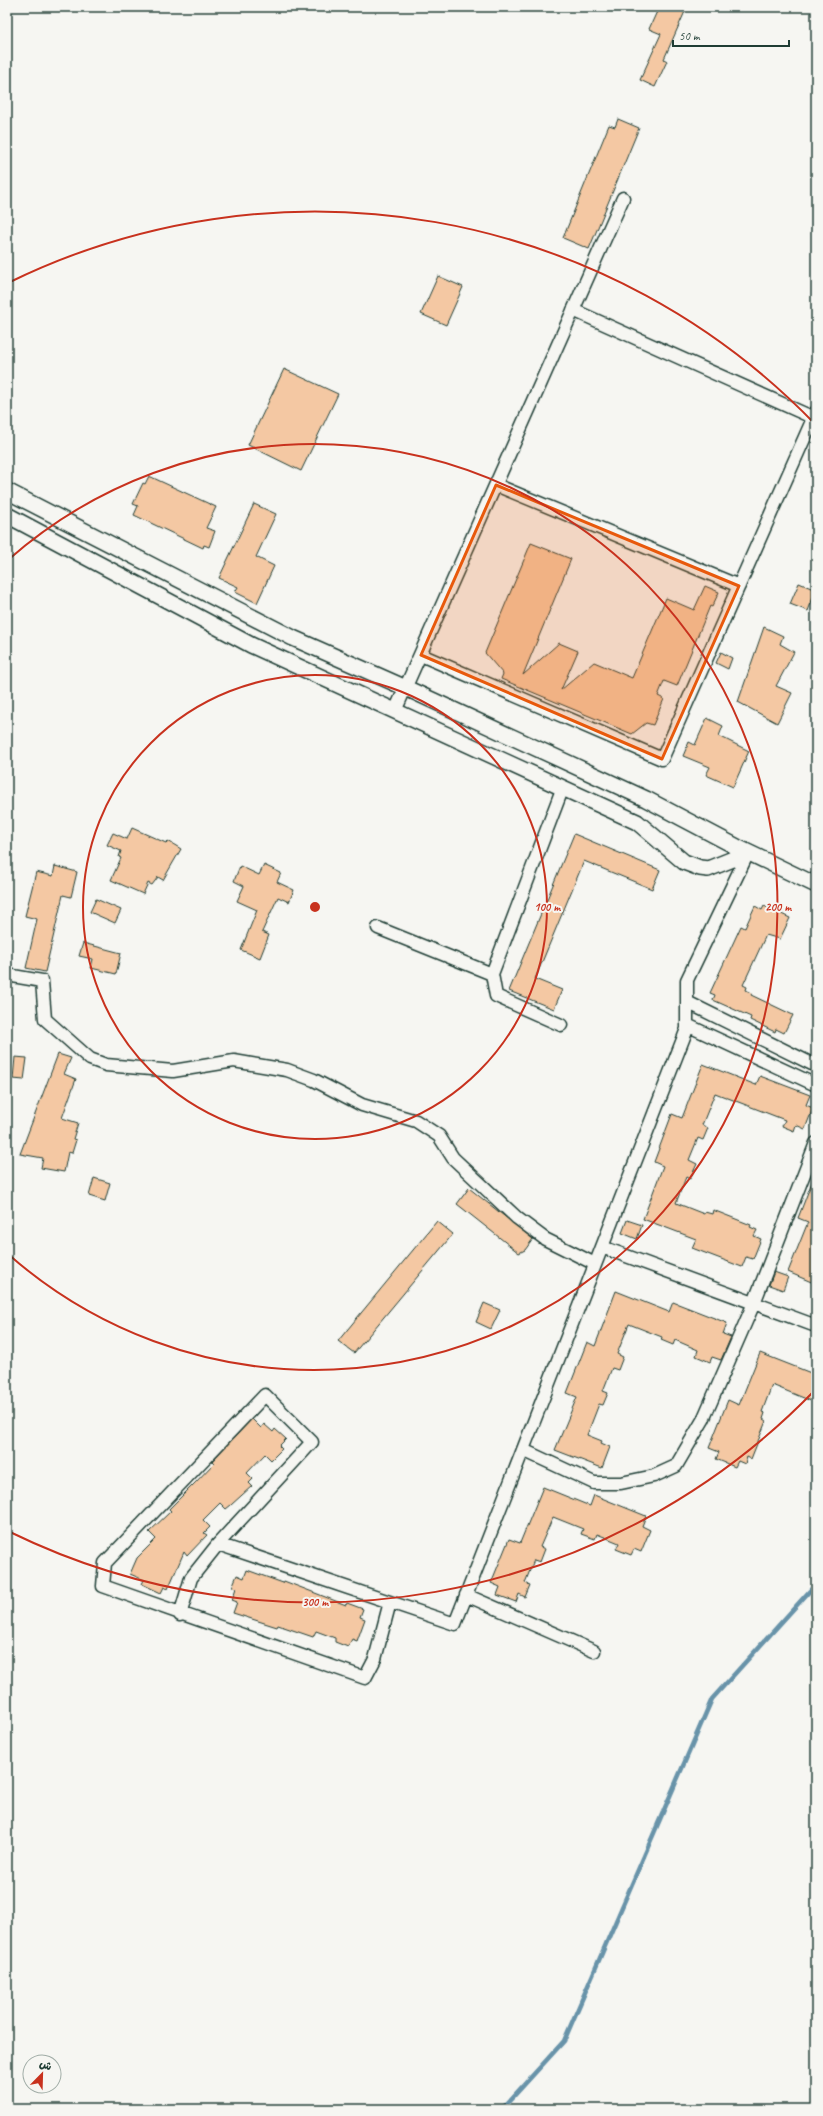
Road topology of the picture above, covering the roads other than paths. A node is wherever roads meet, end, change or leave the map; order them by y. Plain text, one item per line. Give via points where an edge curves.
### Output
1 (623, 198) dead end
2 (573, 310) junction
3 (815, 415) edge
4 (496, 485) junction
5 (7, 491) edge
6 (7, 515) edge
7 (739, 586) junction
8 (421, 655) junction
9 (406, 688) junction
10 (395, 711) junction
11 (563, 787) junction
12 (748, 853) junction
13 (816, 885) edge
14 (378, 928) dead end
15 (492, 974) junction
16 (7, 976) edge
17 (687, 1002) junction
18 (561, 1025) dead end
19 (687, 1025) junction
20 (816, 1066) edge
21 (816, 1085) edge
22 (816, 1143) edge
23 (602, 1247) junction
24 (595, 1264) junction
25 (754, 1303) junction
26 (816, 1326) edge
27 (523, 1450) junction
28 (218, 1544) junction
29 (466, 1595) junction
30 (390, 1602) junction
31 (180, 1614) junction
32 (594, 1651) dead end

1 - 2 street
2 - 3 street
2 - 4 street
3 - 7 street
4 - 7 street
4 - 8 street
5 - 9 street via 293,638
6 - 10 street via 251,645
7 - 8 street via 662,759
8 - 9 street
9 - 10 street
9 - 12 street via 646,799
10 - 11 street
11 - 12 street via 637,822 691,866 708,869
11 - 15 street
12 - 13 street
12 - 17 street via 687,980
14 - 15 street
15 - 18 street via 496,996
16 - 24 street via 42,981 45,1019 90,1059 106,1065 173,1071 234,1061 287,1070 314,1080 362,1105 416,1121 439,1136 453,1158 517,1218 545,1239
17 - 19 street
17 - 20 street
19 - 21 street
19 - 23 street
22 - 25 street
23 - 24 street
23 - 25 street
24 - 27 street
25 - 26 street
25 - 27 street via 703,1420 676,1466 654,1476 621,1483 594,1483
27 - 29 street
28 - 30 street
28 - 31 street via 191,1578
28 - 31 street via 312,1442 265,1395 105,1563 103,1586
29 - 30 street via 455,1624
29 - 32 street
30 - 31 street via 375,1659 365,1678

